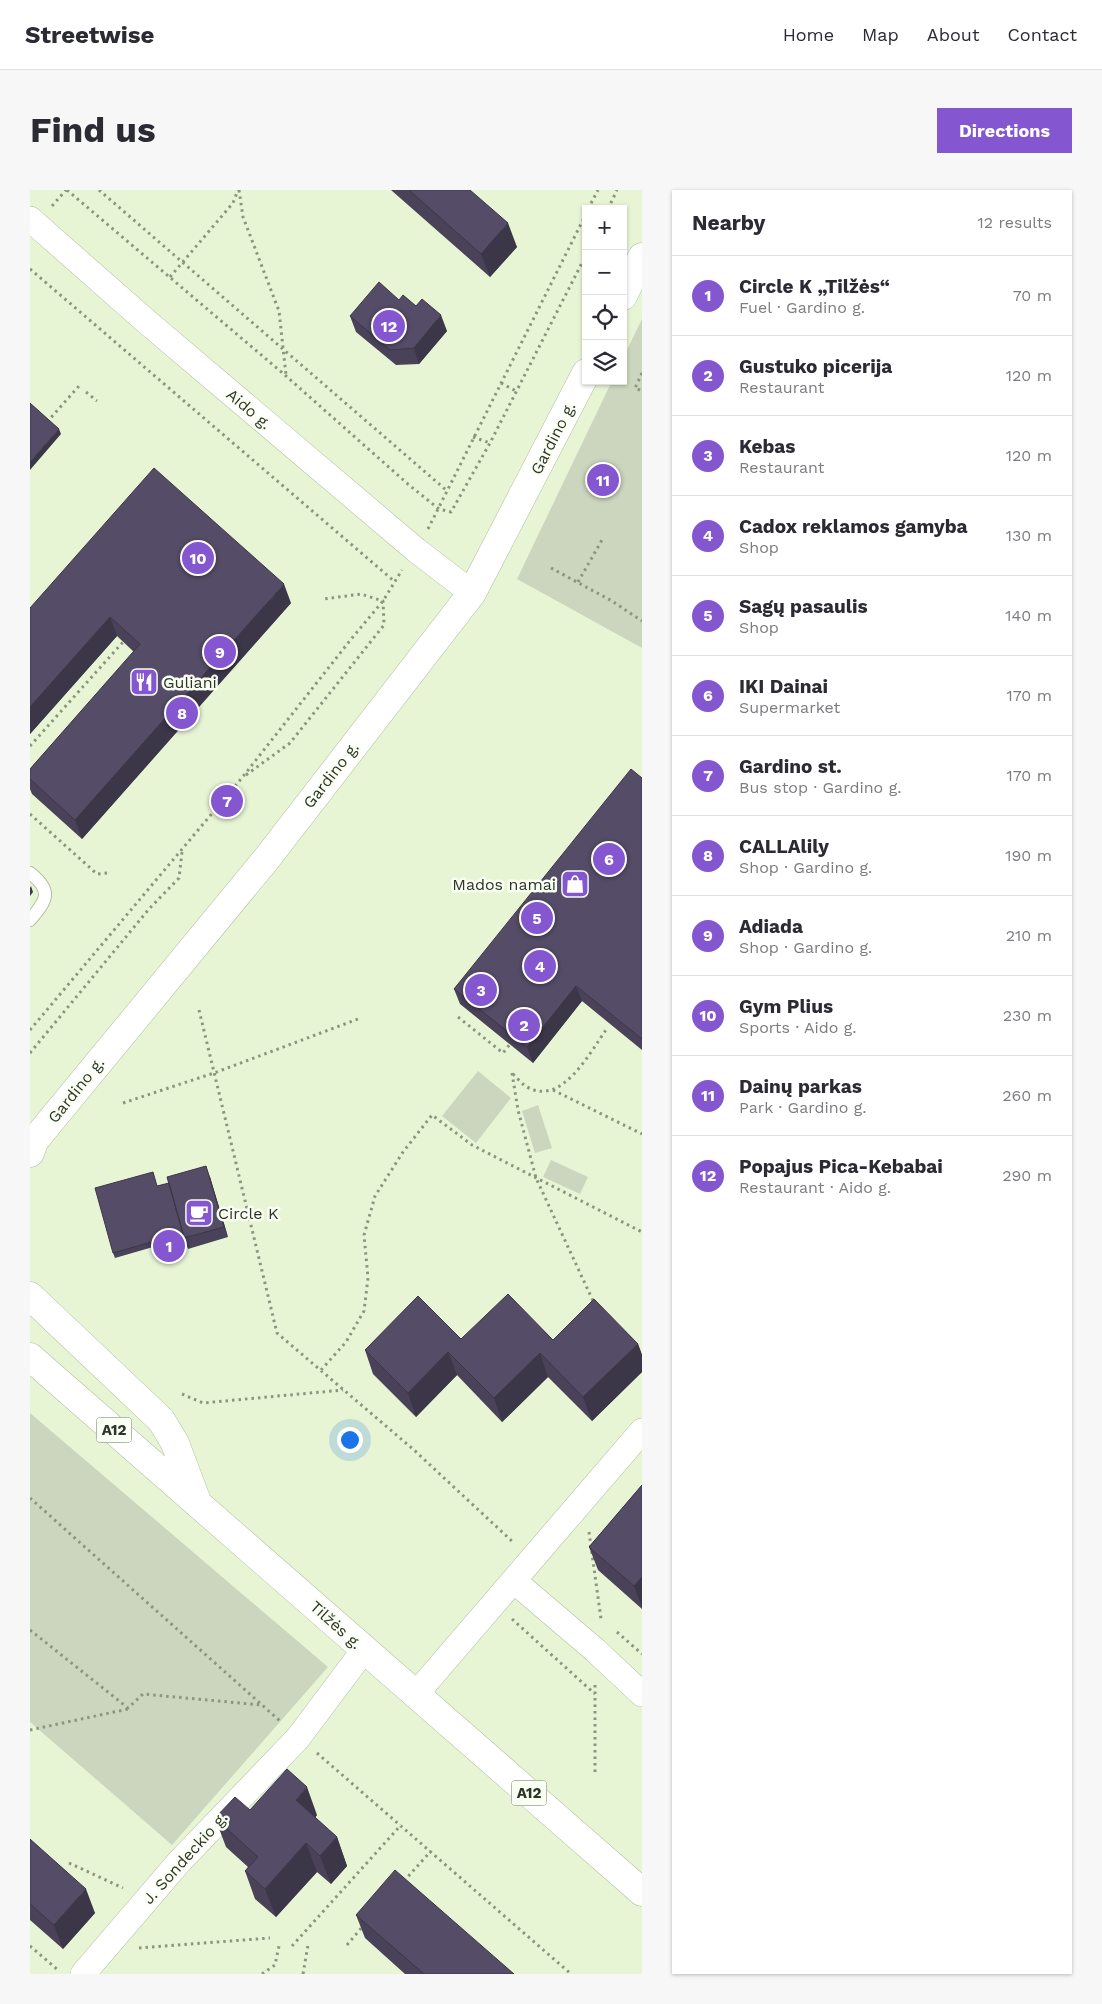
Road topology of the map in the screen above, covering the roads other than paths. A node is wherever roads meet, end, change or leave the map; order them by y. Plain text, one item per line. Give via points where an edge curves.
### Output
1 (30, 219) edge
2 (642, 257) edge
3 (623, 295) edge
4 (582, 381) edge
5 (472, 593) junction
6 (30, 873) edge
7 (30, 920) edge
8 (31, 1147) edge
9 (30, 1296) edge
10 (30, 1357) edge
11 (642, 1431) edge
12 (197, 1502) junction
13 (514, 1581) junction
14 (364, 1650) junction
15 (416, 1694) junction
16 (642, 1694) edge
17 (642, 1892) edge
18 (83, 1974) edge

1 - 5 street, Aido g. via 416,550
2 - 3 main road
4 - 5 main road, Gardino g.
5 - 8 main road, Gardino g. via 268,857
6 - 7 lane via 42,882 45,893 44,903
9 - 12 main road via 161,1420 175,1443
10 - 12 main road, Tilžės g. / A12
11 - 13 street
12 - 14 main road, Tilžės g. / A12
13 - 15 street
13 - 16 street
14 - 15 main road, Tilžės g. / A12
14 - 18 street, J. Sondeckio g. via 298,1738 179,1862
15 - 17 main road, Tilžės g. / A12

